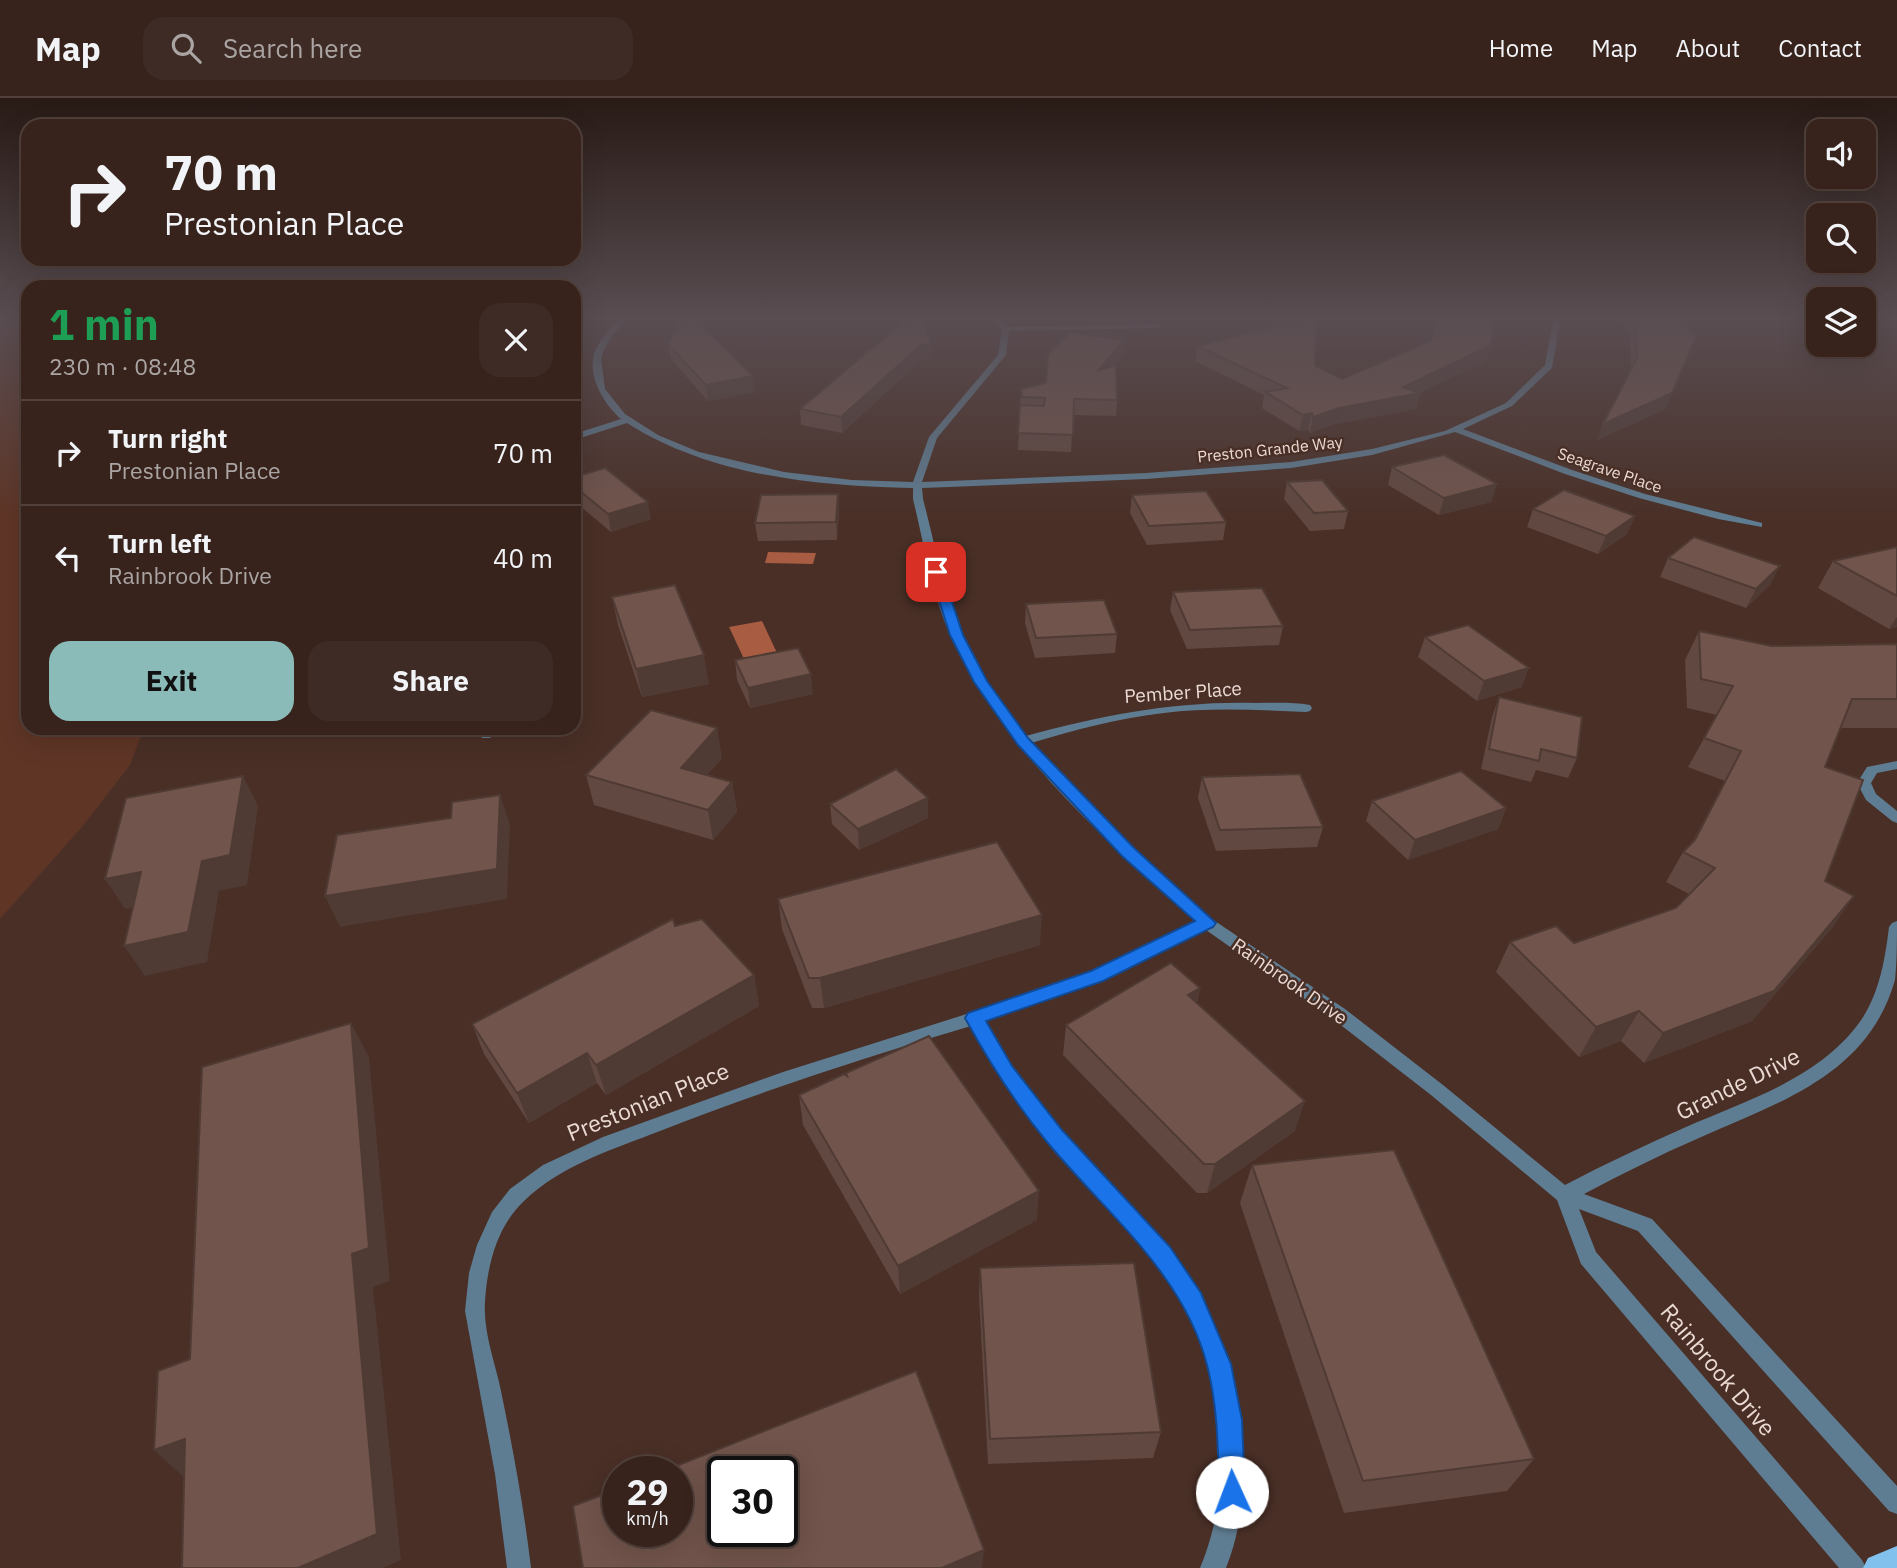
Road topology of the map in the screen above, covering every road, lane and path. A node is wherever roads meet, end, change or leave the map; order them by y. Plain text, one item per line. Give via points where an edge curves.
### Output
1 (601, 385) edge
2 (977, 385) edge
3 (1534, 385) edge
4 (627, 419) junction
5 (1457, 430) junction
6 (581, 435) edge
7 (917, 484) junction
8 (1758, 525) dead end
9 (1306, 708) dead end
10 (1023, 741) junction
11 (1897, 765) edge
12 (1897, 818) edge
13 (1207, 923) junction
14 (1896, 937) edge
15 (975, 1018) junction
16 (1563, 1195) junction
17 (1897, 1503) edge
18 (1897, 1561) edge
19 (519, 1568) edge
20 (1212, 1568) edge
21 (1854, 1568) edge
22 (1878, 1568) edge

1 - 4 street, Preston Grande Way via 612,406
2 - 7 street via 933,437
3 - 5 street, Preston Grande Way
4 - 6 street
4 - 7 street, Preston Grande Way via 663,441 750,468 854,483
5 - 7 street, Preston Grande Way via 1366,454 1261,469
5 - 8 street, Seagrave Place via 1628,494
7 - 10 street, Rainbrook Drive via 956,635 980,682
9 - 10 street, Pember Place via 1147,711
10 - 13 street, Rainbrook Drive via 1128,852
11 - 12 street via 1872,770 1864,783 1871,797
13 - 15 street, Prestonian Place via 1097,976
13 - 16 street, Rainbrook Drive via 1350,1022
14 - 16 street, Grande Drive via 1883,993 1865,1029 1839,1054 1800,1084
15 - 19 street, Prestonian Place via 782,1077 595,1148 517,1195 498,1221 480,1261 474,1305
15 - 20 street via 1005,1072 1055,1136 1162,1254 1193,1301 1219,1364 1229,1420 1232,1492
16 - 17 street, Rainbrook Drive via 1645,1225
16 - 21 street, Rainbrook Drive via 1588,1258
18 - 22 main road

